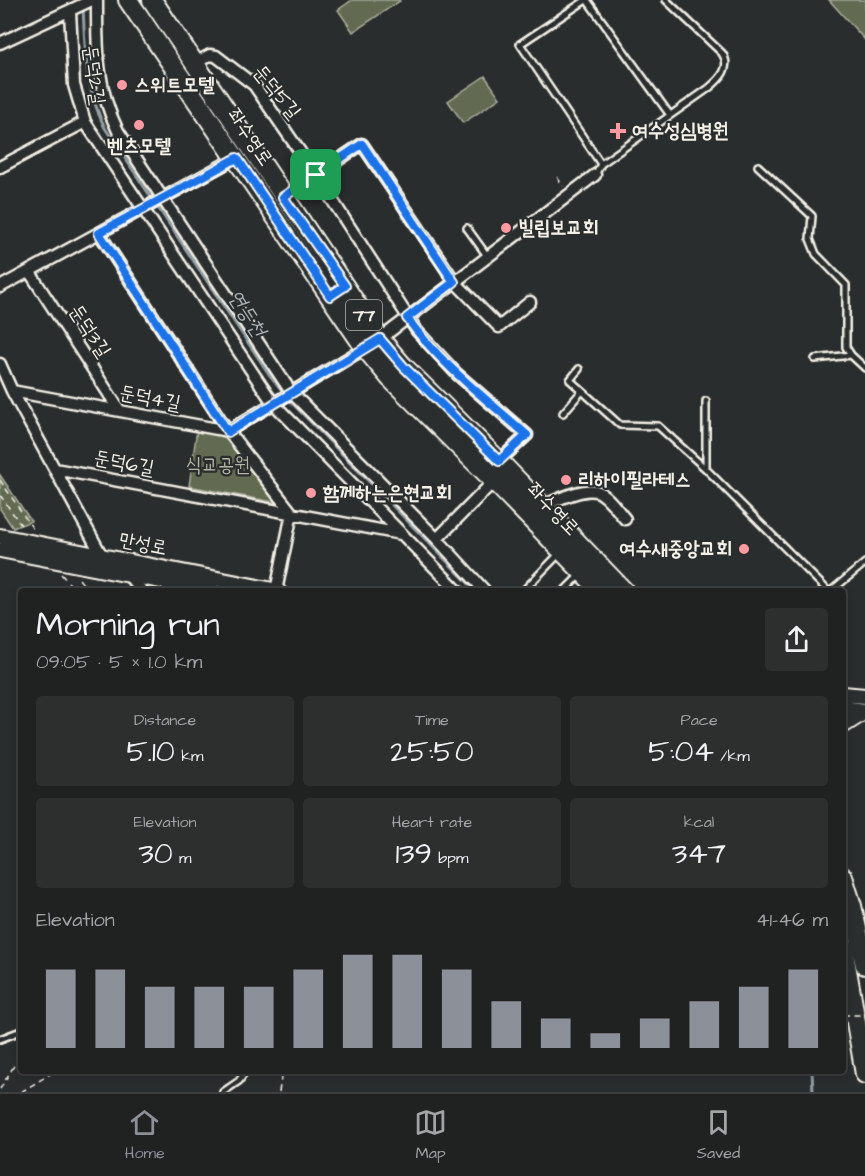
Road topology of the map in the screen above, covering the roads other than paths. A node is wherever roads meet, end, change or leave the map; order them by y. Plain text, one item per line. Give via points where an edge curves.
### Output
1 (92, 0) edge
2 (97, 0) edge
3 (128, 0) edge
4 (587, 0) edge
5 (666, 0) edge
6 (156, 5) edge
7 (70, 12) junction
8 (143, 21) junction
9 (0, 43) edge
10 (195, 63) junction
11 (670, 115) junction
12 (85, 122) junction
13 (237, 158) junction
14 (601, 164) junction
15 (758, 165) dead end
16 (0, 167) edge
17 (316, 175) junction
18 (596, 175) joint
19 (283, 197) junction
20 (163, 198) junction
21 (142, 209) junction
22 (467, 228) dead end
23 (99, 233) junction
24 (488, 257) junction
25 (29, 271) junction
26 (454, 282) junction
27 (0, 287) edge
28 (338, 291) junction
29 (530, 303) dead end
30 (407, 318) junction
31 (372, 343) junction
32 (851, 355) junction
33 (815, 359) dead end
34 (0, 364) edge
35 (865, 368) edge
36 (579, 369) dead end
37 (397, 372) junction
38 (12, 391) junction
39 (582, 391) junction
40 (291, 392) junction
41 (706, 401) dead end
42 (273, 403) junction
43 (120, 411) junction
44 (563, 413) dead end
45 (228, 432) junction
46 (499, 461) junction
47 (55, 469) junction
48 (706, 469) junction
49 (494, 481) junction
50 (542, 506) junction
51 (292, 513) junction
52 (626, 519) dead end
53 (401, 534) junction
54 (0, 536) edge
55 (437, 539) junction
56 (0, 550) edge
57 (562, 551) junction
58 (102, 556) junction
59 (865, 563) edge
60 (582, 572) junction
61 (605, 573) junction
62 (127, 574) junction
63 (139, 588) edge
64 (197, 588) edge
65 (262, 588) edge
66 (278, 588) edge
67 (455, 588) edge
68 (482, 588) edge
69 (526, 588) edge
70 (567, 588) edge
71 (598, 588) edge
72 (621, 588) edge
73 (630, 588) edge
74 (826, 588) edge
75 (833, 588) edge
76 (846, 694) edge
77 (865, 696) edge
78 (846, 709) edge
79 (865, 712) edge
80 (846, 724) edge
81 (846, 887) edge
82 (865, 965) edge
83 (846, 975) edge
84 (18, 1032) edge
85 (0, 1039) edge
86 (244, 1074) edge
87 (865, 1074) edge
88 (223, 1092) edge

1 - 7 street
2 - 20 street via 98,65 109,113
3 - 8 main road, 좌수영로 / 77
4 - 11 lane
4 - 14 lane via 520,45
5 - 11 lane via 722,53 727,63 715,83
6 - 8 main road
6 - 10 main road, 좌수영로 / 77
7 - 9 street
7 - 12 street, 둔덕2길 via 74,85
8 - 13 main road, 좌수영로 / 77
10 - 17 street, 둔덕5길 via 216,56 254,85
10 - 19 main road, 좌수영로 / 77
11 - 14 lane
12 - 16 street, 둔덕2길
12 - 21 street
13 - 20 street
13 - 28 main road, 좌수영로 / 77
14 - 18 lane
15 - 32 lane via 812,216 812,246 819,259 846,285 846,342
17 - 19 street
17 - 26 street via 362,144
17 - 30 street, 둔덕5길
18 - 24 street
19 - 28 main road, 좌수영로 / 77
20 - 21 street
20 - 40 street
21 - 23 street
21 - 42 street
22 - 24 lane
23 - 25 street
23 - 45 street
24 - 26 street
25 - 27 street
25 - 43 street, 둔덕3길
26 - 29 street via 499,327
26 - 30 street
28 - 31 main road, 좌수영로 / 77
30 - 31 street
30 - 46 street, 둔덕5길 via 457,374 527,435
31 - 37 main road, 좌수영로 / 77
31 - 40 street
32 - 33 lane
32 - 35 lane
34 - 38 street
36 - 39 lane via 570,380
37 - 46 main road, 좌수영로 / 77
37 - 49 main road, 좌수영로 / 77
38 - 43 street, 둔덕4길
38 - 47 street
39 - 44 lane
39 - 48 lane via 621,425 658,426
40 - 42 street
40 - 55 street
41 - 48 lane
42 - 45 street
42 - 53 street
43 - 45 street, 둔덕4길
45 - 51 street
46 - 50 main road, 좌수영로 / 77
47 - 51 street, 둔덕6길
47 - 58 street
48 - 74 lane
49 - 55 street
49 - 57 main road, 좌수영로 / 77
50 - 52 street via 593,490 601,493
50 - 61 main road, 좌수영로 / 77
51 - 53 street, 둔덕6길
51 - 66 street
53 - 67 street
54 - 58 street, 만성로
55 - 68 street
56 - 62 street, 만성로
57 - 60 main road, 좌수영로 / 77
57 - 69 lane
58 - 65 street, 만성로
59 - 75 lane
60 - 70 lane
60 - 71 main road, 좌수영로 / 77
61 - 72 main road, 좌수영로 / 77
61 - 73 main road
62 - 63 street
62 - 64 street, 만성로
76 - 77 street
78 - 79 street
79 - 80 street
81 - 82 main road
83 - 87 main road
84 - 85 lane
86 - 88 lane

